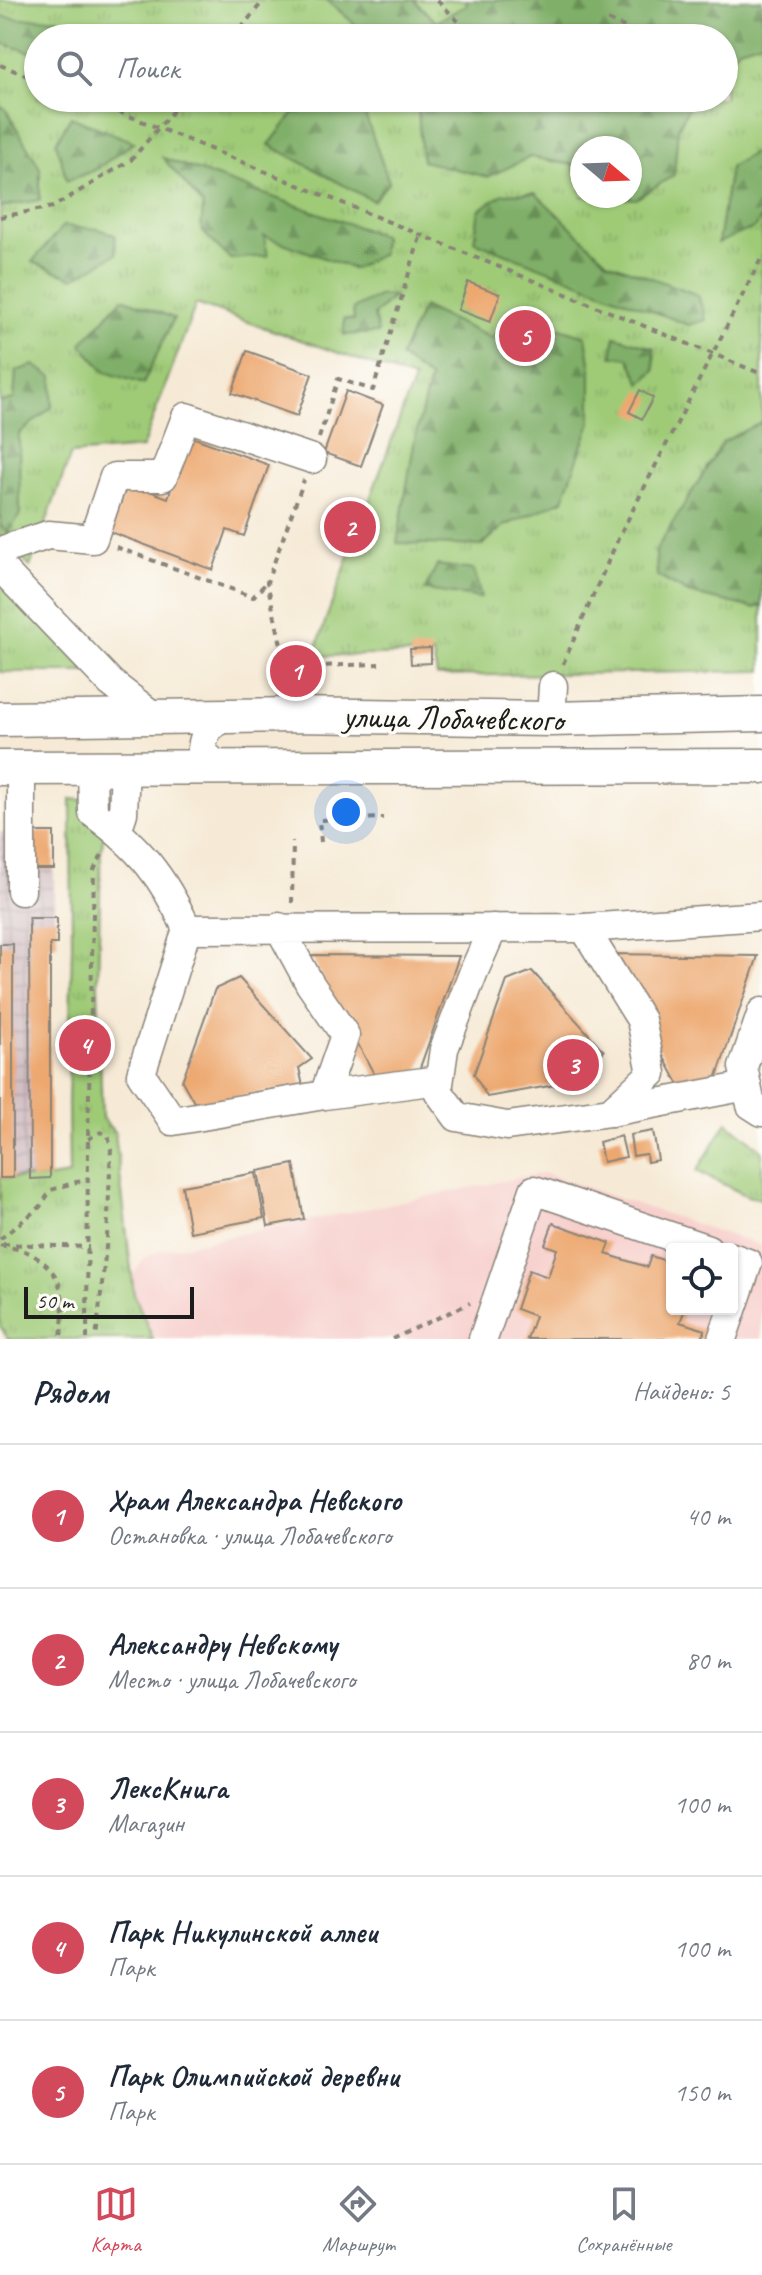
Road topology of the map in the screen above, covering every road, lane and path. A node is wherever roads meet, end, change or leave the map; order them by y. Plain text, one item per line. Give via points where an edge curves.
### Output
1 (264, 0) edge
2 (437, 0) edge
3 (608, 20) dead end
4 (244, 24) edge
5 (461, 24) dead end
6 (617, 24) edge
7 (0, 65) edge
8 (24, 74) edge
9 (120, 112) edge
10 (173, 112) edge
11 (160, 128) junction
12 (0, 217) edge
13 (421, 234) junction
14 (762, 257) edge
15 (712, 353) junction
16 (762, 374) edge
17 (312, 459) junction
18 (93, 539) junction
19 (0, 554) edge
20 (0, 567) edge
21 (267, 582) junction
22 (379, 664) dead end
23 (286, 679) dead end
24 (315, 679) dead end
25 (552, 702) junction
26 (762, 714) edge
27 (229, 717) junction
28 (156, 718) junction
29 (0, 719) edge
30 (762, 766) edge
31 (11, 768) edge
32 (108, 768) junction
33 (230, 768) junction
34 (383, 818) dead end
35 (117, 831) junction
36 (293, 842) dead end
37 (321, 842) dead end
38 (21, 891) dead end
39 (762, 916) edge
40 (286, 927) junction
41 (493, 928) junction
42 (584, 928) junction
43 (187, 929) junction
44 (762, 1012) edge
45 (439, 1080) junction
46 (747, 1086) junction
47 (324, 1095) junction
48 (610, 1112) junction
49 (762, 1112) edge
50 (88, 1139) junction
51 (89, 1178) junction
52 (0, 1242) edge
53 (690, 1243) edge
54 (89, 1247) junction
55 (738, 1259) edge
56 (738, 1292) edge
57 (476, 1300) dead end
58 (730, 1315) edge
59 (61, 1339) edge
60 (87, 1339) edge
61 (96, 1339) edge
62 (392, 1339) edge
63 (483, 1339) edge
64 (722, 1339) edge

1 - 4 path
2 - 5 path
3 - 6 path
7 - 8 path
9 - 11 path
10 - 11 path
11 - 12 path via 131,160 53,207
11 - 13 path
13 - 15 path
13 - 17 path via 373,390 338,379
14 - 15 path
15 - 16 path
15 - 25 path via 618,539
17 - 18 street via 186,417 163,477 114,477
17 - 21 path
18 - 19 street via 48,535
18 - 21 path via 253,597
20 - 28 street via 111,683
21 - 23 path
22 - 24 path via 315,666
25 - 26 main road, улица Лобачевского
25 - 27 main road, улица Лобачевского
27 - 28 main road, улица Лобачевского
27 - 33 street via 207,730 202,749 207,759
28 - 29 main road, улица Лобачевского
30 - 33 main road, улица Лобачевского
31 - 32 main road, улица Лобачевского
31 - 38 street
32 - 33 main road, улица Лобачевского
32 - 35 street via 93,813
34 - 37 path via 319,820
35 - 43 street via 157,874
35 - 50 path via 94,870
36 - 40 path
39 - 42 street
40 - 41 street
40 - 43 street
40 - 47 street via 310,984 345,1035
41 - 42 street
41 - 45 street via 444,1049
42 - 48 street via 641,1020 652,1073
43 - 47 street via 141,1074 173,1121
44 - 46 street via 743,1067
45 - 47 street
45 - 48 street via 438,1091 457,1117 507,1126
46 - 48 street
46 - 49 street via 751,1105
50 - 51 path
50 - 61 path via 101,1132 108,1135 111,1148
51 - 52 path via 51,1190 40,1207
51 - 54 path
52 - 54 path
52 - 59 path via 30,1253 57,1275 64,1304
53 - 63 street via 534,1190
54 - 60 path
55 - 56 street via 748,1263
57 - 62 path
58 - 64 street

